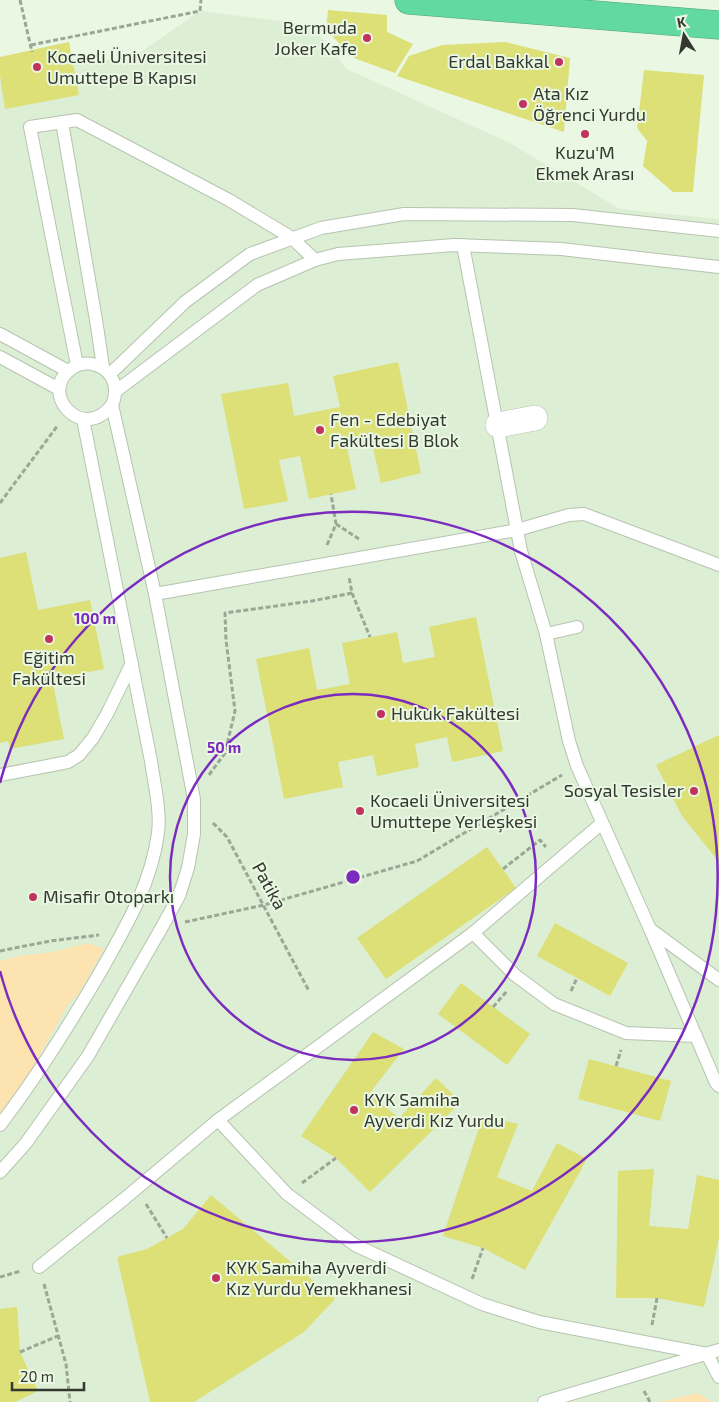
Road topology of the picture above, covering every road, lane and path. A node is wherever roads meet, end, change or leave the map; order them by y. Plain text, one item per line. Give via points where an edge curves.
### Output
1 (20, 0) edge
2 (201, 0) edge
3 (409, 0) edge
4 (719, 25) edge
5 (31, 45) junction
6 (32, 52) dead end
7 (62, 122) junction
8 (719, 231) edge
9 (292, 238) junction
10 (463, 245) junction
11 (316, 260) junction
12 (719, 267) edge
13 (0, 334) edge
14 (0, 357) edge
15 (73, 368) junction
16 (106, 371) junction
17 (60, 390) junction
18 (116, 391) junction
19 (112, 405) junction
20 (68, 412) junction
21 (535, 418) dead end
22 (83, 419) junction
23 (498, 425) junction
24 (331, 494) dead end
25 (0, 503) edge
26 (517, 530) junction
27 (346, 561) junction
28 (719, 565) edge
29 (317, 566) junction
30 (352, 593) junction
31 (155, 594) junction
32 (577, 627) dead end
33 (546, 634) junction
34 (370, 637) dead end
35 (132, 663) junction
36 (577, 766) junction
37 (0, 775) edge
38 (194, 801) junction
39 (602, 823) junction
40 (557, 861) junction
41 (503, 869) dead end
42 (264, 905) junction
43 (162, 927) junction
44 (650, 929) junction
45 (122, 933) junction
46 (473, 933) junction
47 (0, 951) edge
48 (719, 980) edge
49 (309, 991) dead end
50 (696, 1036) junction
51 (719, 1086) edge
52 (218, 1120) junction
53 (0, 1125) edge
54 (336, 1158) dead end
55 (0, 1172) edge
56 (136, 1189) junction
57 (287, 1194) junction
58 (167, 1238) dead end
59 (483, 1248) dead end
60 (39, 1267) junction
61 (0, 1277) edge
62 (466, 1296) junction
63 (657, 1298) dead end
64 (58, 1336) junction
65 (649, 1343) junction
66 (20, 1352) dead end
67 (713, 1352) edge
68 (719, 1377) edge
69 (70, 1402) edge
70 (544, 1402) edge

1 - 5 path
2 - 5 path via 200,11
3 - 4 highway
5 - 6 path
7 - 9 lane via 77,120 229,200
7 - 15 lane via 30,127
7 - 16 lane
8 - 9 lane via 573,215 404,214 320,228
9 - 11 lane
9 - 16 lane via 250,254 185,302
10 - 11 lane via 338,254
10 - 12 lane via 561,249
10 - 23 lane
11 - 18 lane via 258,285
13 - 15 lane
14 - 17 lane
15 - 16 lane via 90,363
15 - 17 lane via 62,379
16 - 18 lane
17 - 20 lane via 60,398
18 - 19 lane
19 - 22 lane via 100,417
19 - 31 lane
20 - 22 lane
20 - 25 path
21 - 23 street
22 - 35 lane
23 - 26 lane
24 - 29 path via 336,524
26 - 27 lane
26 - 28 lane via 568,515 584,514
26 - 33 lane
27 - 29 lane
27 - 30 path
29 - 31 lane
30 - 34 path
30 - 38 path via 225,613 235,711 224,753
31 - 38 lane
32 - 33 lane
33 - 36 lane
35 - 37 lane via 93,738 79,755 68,762
35 - 45 lane via 153,777 158,831 143,891
36 - 39 lane
36 - 42 path via 417,861
38 - 42 path, Patika via 226,837
38 - 43 lane via 194,834 188,868 179,896
39 - 40 lane
39 - 44 lane
40 - 41 path via 540,840
40 - 46 lane
42 - 43 path
42 - 49 path, Patika
43 - 55 lane via 88,1056 26,1143
44 - 48 lane
44 - 50 lane
45 - 47 path via 50,941
45 - 53 lane via 27,1089
46 - 50 lane via 515,975 554,1004 626,1033
46 - 52 lane
50 - 51 lane
52 - 56 lane
52 - 57 lane
54 - 57 path
56 - 58 path
56 - 60 lane
57 - 62 lane via 355,1245
59 - 62 path
60 - 61 path
60 - 64 path
62 - 65 lane via 539,1322
63 - 65 path
64 - 66 path
64 - 69 path via 66,1364
65 - 67 lane
67 - 68 lane
67 - 70 lane

